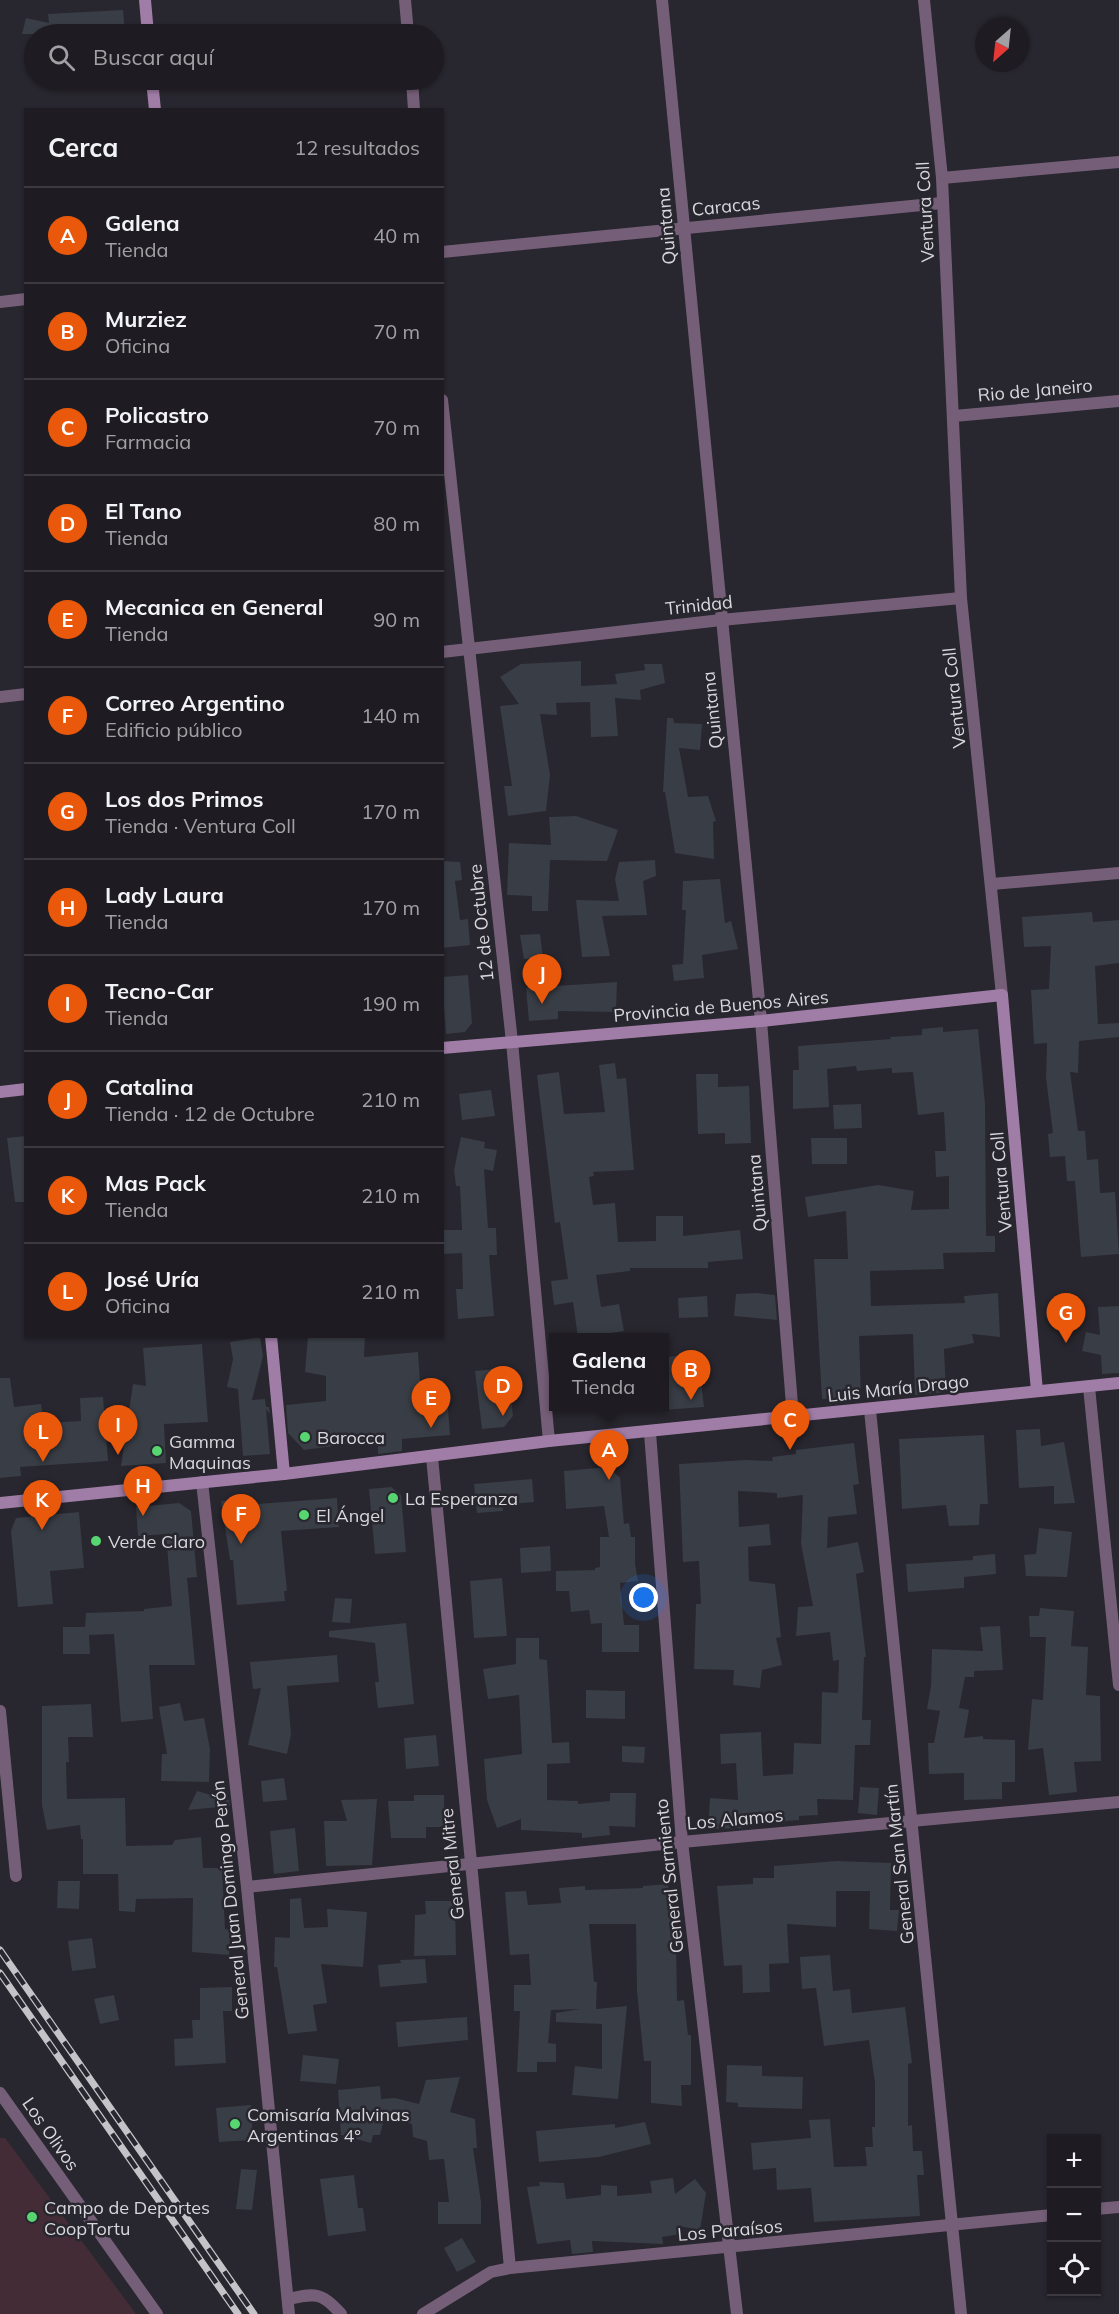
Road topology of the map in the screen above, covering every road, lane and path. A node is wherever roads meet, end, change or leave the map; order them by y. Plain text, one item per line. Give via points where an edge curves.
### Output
1 (145, 0) edge
2 (405, 0) edge
3 (662, 0) edge
4 (924, 0) edge
5 (147, 24) edge
6 (407, 24) edge
7 (153, 90) edge
8 (413, 90) edge
9 (155, 108) edge
10 (414, 108) edge
11 (1119, 162) edge
12 (942, 178) junction
13 (942, 203) junction
14 (684, 229) junction
15 (444, 252) edge
16 (24, 299) edge
17 (0, 302) edge
18 (1119, 401) edge
19 (954, 416) junction
20 (444, 419) edge
21 (961, 597) junction
22 (721, 620) junction
23 (468, 649) junction
24 (444, 652) edge
25 (24, 694) edge
26 (0, 697) edge
27 (1119, 873) edge
28 (992, 884) junction
29 (1002, 995) junction
30 (761, 1021) junction
31 (512, 1042) junction
32 (444, 1048) edge
33 (24, 1089) edge
34 (0, 1092) edge
35 (271, 1338) edge
36 (1119, 1383) edge
37 (1089, 1387) junction
38 (1037, 1391) junction
39 (870, 1410) junction
40 (793, 1417) junction
41 (650, 1433) junction
42 (549, 1441) junction
43 (432, 1457) junction
44 (284, 1474) junction
45 (202, 1482) junction
46 (0, 1503) edge
47 (1119, 1685) edge
48 (0, 1711) edge
49 (1119, 1802) edge
50 (913, 1820) junction
51 (682, 1842) junction
52 (470, 1863) junction
53 (16, 1876) dead end
54 (247, 1887) junction
55 (0, 2093) edge
56 (13, 2112) junction
57 (0, 2114) edge
58 (1119, 2207) edge
59 (1101, 2209) edge
60 (1047, 2216) edge
61 (952, 2226) junction
62 (730, 2248) junction
63 (510, 2268) junction
64 (288, 2300) junction
65 (157, 2314) edge
66 (289, 2314) edge
67 (341, 2314) edge
68 (423, 2314) edge
69 (737, 2314) edge
70 (961, 2314) edge

1 - 5 street
2 - 6 street
3 - 14 street, Quintana
4 - 12 street, Ventura Coll
7 - 9 street
8 - 10 street
11 - 12 street
12 - 13 street, Ventura Coll
13 - 14 street, Caracas
13 - 19 street, Ventura Coll
14 - 15 street, Caracas
14 - 22 street, Quintana
16 - 17 street
18 - 19 street, Rio de Janeiro
19 - 21 street, Ventura Coll
20 - 23 street, 12 de Octubre
21 - 22 street, Trinidad
21 - 28 street, Ventura Coll
22 - 23 street, Trinidad
22 - 30 street, Quintana
23 - 24 street, Trinidad
23 - 31 street, 12 de Octubre
25 - 26 street
27 - 28 street
28 - 29 street, Ventura Coll
29 - 30 street, Provincia de Buenos Aires
29 - 38 street, Ventura Coll
30 - 31 street, Provincia de Buenos Aires
30 - 40 street, Quintana
31 - 32 street, Provincia de Buenos Aires
31 - 42 street, 12 de Octubre
33 - 34 street
35 - 44 street
36 - 37 street, Luis María Drago
37 - 38 street, Luis María Drago
37 - 47 street
38 - 39 street, Luis María Drago
39 - 40 street, Luis María Drago
39 - 50 street, General San Martín
40 - 41 street, Luis María Drago
41 - 42 street, Luis María Drago
41 - 51 street, General Sarmiento
42 - 43 street, Luis María Drago
43 - 44 street, Luis María Drago
43 - 52 street, General Mitre
44 - 45 street, Luis María Drago
45 - 46 street, Luis María Drago
45 - 54 street, General Juan Domingo Perón
48 - 53 street
49 - 50 street, Los Alamos
50 - 51 street, Los Alamos
50 - 61 street, General San Martín
51 - 52 street, Los Alamos
51 - 62 street, General Sarmiento
52 - 54 street, Los Alamos
52 - 63 street, General Mitre
54 - 64 street, General Juan Domingo Perón
55 - 56 street, Los Olivos
56 - 57 street
56 - 65 street, Los Olivos
58 - 59 street
60 - 61 street, Los Paraísos
61 - 62 street, Los Paraísos
61 - 70 street, General San Martín
62 - 63 street, Los Paraísos
62 - 69 street, General Sarmiento
63 - 68 street, Los Paraísos via 491,2272
64 - 66 street, General Juan Domingo Perón
64 - 67 street via 320,2295

